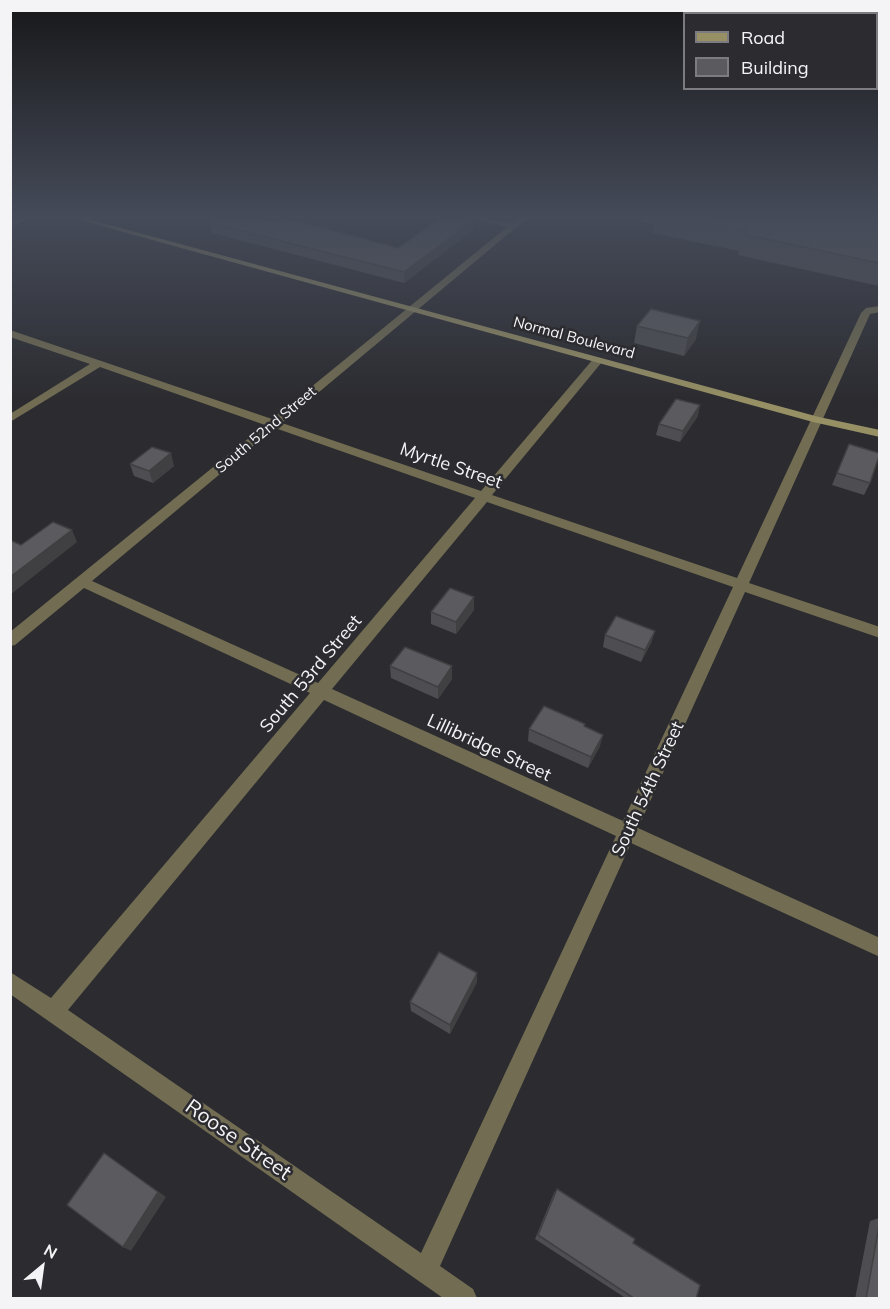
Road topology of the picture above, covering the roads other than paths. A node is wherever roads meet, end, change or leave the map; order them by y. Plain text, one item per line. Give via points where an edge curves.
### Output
1 (305, 280) edge
2 (446, 280) edge
3 (411, 309) junction
4 (876, 309) edge
5 (10, 333) edge
6 (598, 360) junction
7 (98, 364) junction
8 (10, 419) edge
9 (817, 420) junction
10 (273, 424) junction
11 (879, 434) edge
12 (879, 441) edge
13 (484, 497) junction
14 (83, 582) junction
15 (742, 585) junction
16 (879, 633) edge
17 (10, 641) edge
18 (321, 692) junction
19 (627, 833) junction
20 (879, 948) edge
21 (10, 982) edge
22 (53, 1012) junction
23 (425, 1271) junction
24 (465, 1299) edge

1 - 3 main road, Normal Boulevard
2 - 3 street, South 52nd Street
3 - 6 main road, Normal Boulevard
3 - 10 street, South 52nd Street
4 - 9 street, South 54th Street via 866,314
5 - 7 street, Myrtle Street
6 - 9 main road, Normal Boulevard
6 - 13 street, South 53rd Street
7 - 8 street
7 - 10 street, Myrtle Street
9 - 11 main road, Normal Boulevard
9 - 12 main road, Normal Boulevard
9 - 15 street, South 54th Street
10 - 13 street, Myrtle Street
10 - 14 street, South 52nd Street
13 - 15 street, Myrtle Street
13 - 18 street, South 53rd Street
14 - 17 street, South 52nd Street
14 - 18 street, Lillibridge Street
15 - 16 street, Myrtle Street
15 - 19 street, South 54th Street
18 - 19 street, Lillibridge Street
18 - 22 street, South 53rd Street
19 - 20 street, Lillibridge Street
19 - 23 street, South 54th Street
21 - 22 street, Roose Street
22 - 23 street, Roose Street
23 - 24 street, Roose Street

